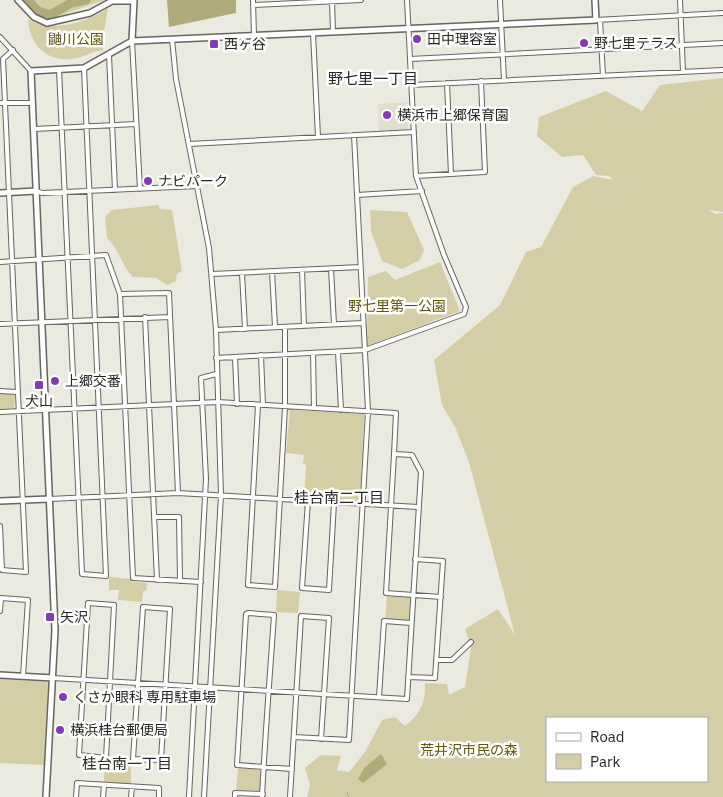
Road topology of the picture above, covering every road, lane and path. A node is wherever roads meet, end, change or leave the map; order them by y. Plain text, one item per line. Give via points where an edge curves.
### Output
1 (18, 0) edge
2 (134, 0) edge
3 (361, 0) edge
4 (408, 0) edge
5 (500, 0) edge
6 (595, 0) edge
7 (680, 0) edge
8 (305, 1) edge
9 (332, 1) edge
10 (253, 2) edge
11 (279, 2) edge
12 (723, 14) edge
13 (680, 15) junction
14 (598, 20) junction
15 (501, 24) junction
16 (409, 29) junction
17 (333, 32) junction
18 (313, 33) junction
19 (254, 36) junction
20 (0, 37) edge
21 (172, 40) junction
22 (132, 41) junction
23 (723, 43) edge
24 (682, 46) junction
25 (602, 49) junction
26 (13, 50) junction
27 (503, 54) junction
28 (109, 55) junction
29 (410, 59) junction
30 (84, 68) junction
31 (59, 69) junction
32 (723, 70) edge
33 (31, 71) junction
34 (683, 72) junction
35 (603, 76) junction
36 (504, 80) junction
37 (481, 81) junction
38 (447, 83) junction
39 (411, 85) junction
40 (2, 102) edge
41 (32, 102) junction
42 (136, 124) junction
43 (113, 125) junction
44 (87, 126) junction
45 (62, 127) junction
46 (34, 128) junction
47 (414, 132) junction
48 (354, 135) junction
49 (318, 137) junction
50 (189, 144) junction
51 (451, 174) junction
52 (416, 176) junction
53 (198, 186) junction
54 (140, 189) junction
55 (116, 190) junction
56 (36, 191) junction
57 (90, 191) junction
58 (422, 191) junction
59 (0, 192) edge
60 (9, 192) junction
61 (65, 192) junction
62 (357, 195) junction
63 (93, 256) junction
64 (68, 258) junction
65 (39, 259) junction
66 (12, 261) junction
67 (0, 262) edge
68 (360, 267) junction
69 (331, 269) junction
70 (302, 270) junction
71 (272, 272) junction
72 (242, 273) junction
73 (212, 274) junction
74 (120, 294) junction
75 (145, 317) junction
76 (170, 317) junction
77 (121, 318) junction
78 (95, 320) junction
79 (70, 321) junction
80 (42, 322) junction
81 (15, 323) junction
82 (363, 323) junction
83 (0, 324) edge
84 (334, 324) junction
85 (304, 326) junction
86 (275, 327) junction
87 (285, 327) junction
88 (245, 328) junction
89 (216, 330) junction
90 (364, 350) junction
91 (338, 352) junction
92 (313, 353) junction
93 (287, 354) junction
94 (261, 355) junction
95 (235, 357) junction
96 (216, 358) junction
97 (216, 374) junction
98 (0, 391) edge
99 (17, 392) junction
100 (218, 402) junction
101 (204, 403) junction
102 (174, 404) junction
103 (237, 404) junction
104 (149, 405) junction
105 (261, 405) junction
106 (125, 406) junction
107 (285, 406) junction
108 (99, 407) junction
109 (74, 408) junction
110 (314, 408) junction
111 (18, 410) junction
112 (45, 410) junction
113 (341, 410) junction
114 (368, 411) junction
115 (0, 412) edge
116 (394, 454) junction
117 (178, 493) junction
118 (153, 494) junction
119 (129, 495) junction
120 (206, 495) junction
121 (221, 495) junction
122 (103, 496) junction
123 (78, 498) junction
124 (253, 498) junction
125 (49, 499) junction
126 (280, 499) junction
127 (23, 500) junction
128 (0, 501) edge
129 (308, 501) junction
130 (334, 503) junction
131 (363, 504) junction
132 (390, 506) junction
133 (418, 507) junction
134 (155, 517) junction
135 (0, 526) edge
136 (415, 559) junction
137 (157, 580) junction
138 (180, 581) junction
139 (202, 582) junction
140 (413, 596) junction
141 (440, 597) junction
142 (0, 611) edge
143 (411, 623) junction
144 (470, 642) dead end
145 (436, 660) junction
146 (0, 675) edge
147 (23, 676) junction
148 (408, 676) junction
149 (53, 678) junction
150 (83, 680) junction
151 (111, 681) junction
152 (138, 683) junction
153 (165, 685) junction
154 (196, 686) junction
155 (211, 688) junction
156 (241, 689) junction
157 (269, 691) junction
158 (296, 692) junction
159 (323, 694) junction
160 (352, 695) junction
161 (379, 697) junction
162 (294, 736) junction
163 (321, 739) junction
164 (264, 767) junction
165 (292, 769) junction
166 (104, 785) junction
167 (132, 787) junction
168 (262, 796) edge
169 (46, 797) edge
170 (76, 797) edge
171 (104, 797) edge
172 (131, 797) edge
173 (159, 797) edge
174 (189, 797) edge
175 (204, 797) edge
176 (235, 797) edge
177 (290, 797) edge

1 - 2 street via 34,17 47,23 90,13 112,1
2 - 22 street
3 - 9 street
4 - 16 street
5 - 15 street
6 - 14 street
7 - 13 street
8 - 9 street
8 - 11 street
9 - 17 street
10 - 11 street
10 - 19 street
12 - 13 street
13 - 14 street
13 - 24 street
14 - 15 street
14 - 25 street
15 - 16 street
15 - 27 street
16 - 17 street
16 - 29 street
17 - 18 street
18 - 19 street
18 - 49 street
19 - 21 street
20 - 26 street
21 - 22 street
21 - 50 street
22 - 28 street
22 - 42 street
23 - 24 street
24 - 25 street
24 - 34 street
25 - 27 street
25 - 35 street
26 - 33 street
26 - 40 street via 3,59
27 - 29 street
27 - 36 street
28 - 30 street
28 - 43 street
29 - 39 street
30 - 31 street
30 - 44 street
31 - 33 street
31 - 45 street
32 - 34 street
33 - 41 street
34 - 35 street
35 - 36 street
36 - 37 street
37 - 38 street
37 - 51 street via 486,172
38 - 39 street
38 - 51 street
39 - 47 street
40 - 41 street
40 - 60 street
41 - 46 street
42 - 43 street
42 - 54 street
43 - 44 street
43 - 55 street
44 - 45 street
44 - 57 street
45 - 46 street
45 - 61 street
46 - 56 street
47 - 48 street
47 - 52 street
48 - 49 street
48 - 62 street
49 - 50 street
50 - 53 street
51 - 52 street
52 - 58 street
53 - 54 street
53 - 73 street
54 - 55 street
55 - 57 street
56 - 60 street
56 - 61 street
56 - 65 street
57 - 61 street
57 - 63 street
58 - 62 street
58 - 90 street via 466,307 464,314
59 - 60 street
60 - 66 street
61 - 64 street
62 - 68 street
63 - 64 street
63 - 74 street via 106,256
63 - 78 street
64 - 65 street
64 - 79 street
65 - 66 street
65 - 80 street
66 - 67 street
66 - 81 street
68 - 69 street
68 - 82 street
69 - 70 street
69 - 84 street
70 - 71 street
70 - 85 street
71 - 72 street
71 - 86 street
72 - 73 street
72 - 88 street
73 - 89 street
74 - 76 street via 169,293
74 - 77 street
75 - 76 street
75 - 77 street
75 - 104 street
76 - 102 street
77 - 78 street
77 - 106 street
78 - 79 street
78 - 108 street
79 - 80 street
79 - 109 street
80 - 81 street
80 - 112 street
81 - 83 street
81 - 99 street
82 - 84 street
82 - 90 street
84 - 85 street
85 - 87 street
86 - 87 street
86 - 88 street
87 - 93 street
88 - 89 street
89 - 96 street
90 - 91 street
90 - 114 street
91 - 92 street
91 - 113 street
92 - 93 street
92 - 110 street
93 - 94 street
93 - 107 street
94 - 95 street
94 - 105 street
95 - 96 street
95 - 103 street
96 - 97 street
97 - 100 street
97 - 101 street via 201,378
98 - 99 street
99 - 111 street
100 - 101 street
100 - 103 street
100 - 121 street
101 - 102 street
101 - 120 street
102 - 104 street
102 - 117 street
103 - 105 street
104 - 106 street
104 - 118 street
105 - 107 street
105 - 124 street
106 - 108 street
106 - 119 street
107 - 110 street
107 - 126 street
108 - 109 street
108 - 122 street
109 - 112 street
109 - 123 street
110 - 113 street
111 - 112 street
111 - 115 street
111 - 127 street
112 - 125 street
113 - 114 street
114 - 116 street via 396,413
114 - 131 street
116 - 132 street
116 - 133 street via 412,455 421,472
117 - 118 street
117 - 120 street
118 - 119 street
118 - 134 street
119 - 122 street
119 - 137 street via 133,578
120 - 121 street
120 - 139 street
121 - 124 street
121 - 155 street
122 - 123 street
122 - 123 street via 106,576 82,574
123 - 125 street
124 - 126 street
124 - 126 street via 248,585 275,586
125 - 127 street
125 - 149 street via 55,630
126 - 129 street
127 - 128 street
127 - 135 street via 26,572 2,570
129 - 130 street
129 - 130 street via 302,588 329,590
130 - 131 street
131 - 132 street
131 - 160 street
132 - 133 street
132 - 140 street via 386,593
133 - 136 street
134 - 137 street
134 - 138 street via 179,517
136 - 140 street
136 - 141 street via 443,561
137 - 138 street
138 - 139 street
139 - 154 street
140 - 141 street
140 - 143 street
141 - 145 street
142 - 147 street via 1,598 28,600
143 - 148 street
143 - 161 street via 384,621
144 - 145 street via 452,660
145 - 148 street via 435,678
146 - 147 street
147 - 149 street
148 - 161 street via 407,699
149 - 150 street
149 - 169 street
150 - 151 street
150 - 151 street via 88,603 114,605
150 - 151 street via 79,756 104,758
151 - 152 street
152 - 153 street
152 - 153 street via 133,759 161,760
152 - 153 street via 143,607 170,609
153 - 154 street
154 - 155 street
154 - 174 street
155 - 156 street
155 - 175 street
156 - 157 street
156 - 157 street via 246,614 274,614
156 - 164 street via 237,765
157 - 158 street
157 - 164 street
158 - 159 street
158 - 159 street via 301,616 328,618
158 - 162 street
159 - 160 street
159 - 163 street
160 - 161 street
160 - 163 street via 349,740
162 - 163 street
162 - 165 street
164 - 165 street
164 - 168 street
165 - 177 street
166 - 167 street
166 - 170 street via 77,783
166 - 171 street
167 - 172 street
167 - 173 street via 159,788
168 - 176 street via 235,793

